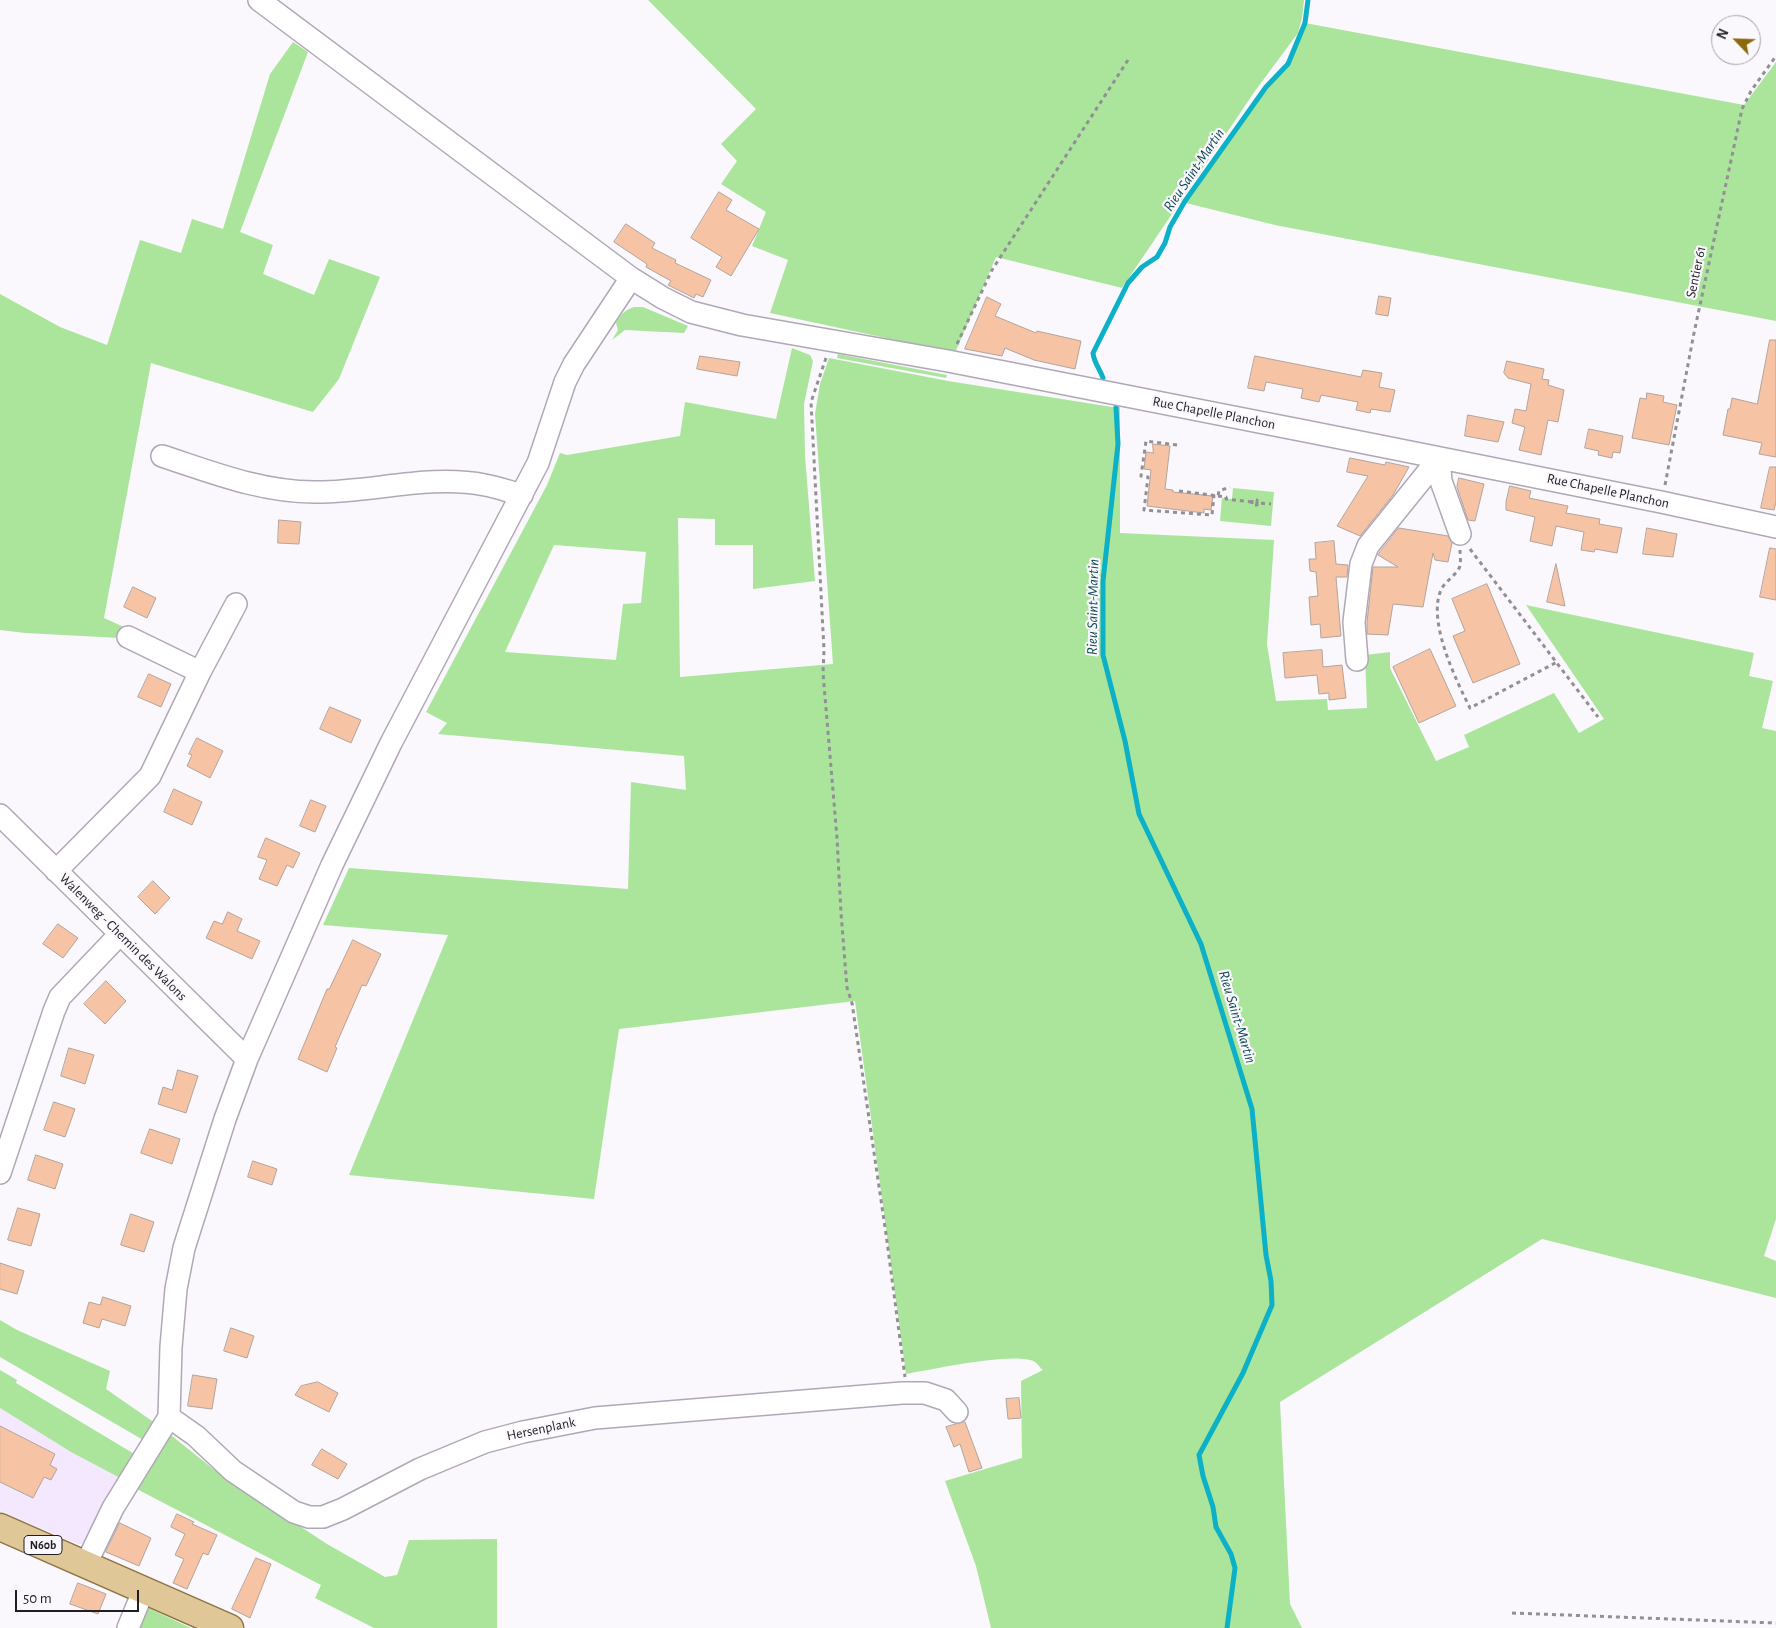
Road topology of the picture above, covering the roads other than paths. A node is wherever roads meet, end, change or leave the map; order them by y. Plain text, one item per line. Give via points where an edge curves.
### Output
1 (259, 0) edge
2 (631, 278) junction
3 (162, 456) dead end
4 (1439, 458) junction
5 (522, 495) junction
6 (1776, 527) edge
7 (1460, 534) road end
8 (236, 604) dead end
9 (128, 637) dead end
10 (1357, 660) dead end
11 (200, 672) junction
12 (3, 825) edge
13 (56, 871) junction
14 (120, 934) junction
15 (247, 1059) junction
16 (0, 1173) edge
17 (957, 1412) dead end
18 (169, 1417) junction
19 (0, 1527) edge
20 (86, 1564) junction
21 (144, 1590) junction
22 (128, 1628) edge
23 (230, 1628) edge

1 - 2 street, Rue Chapelle Planchon
2 - 4 street, Rue Chapelle Planchon via 691,312 742,325 948,361
2 - 5 street via 574,364 538,463
3 - 5 street via 260,487 313,492 422,483 468,483
4 - 6 street, Rue Chapelle Planchon
4 - 7 street via 1441,481
4 - 10 street via 1368,546 1361,564 1354,622
5 - 15 street via 391,743 332,865
8 - 11 street
9 - 11 street
11 - 13 street via 150,776
12 - 13 street, Walenweg - Chemin des Walons
13 - 14 street, Walenweg - Chemin des Walons
14 - 15 street, Walenweg - Chemin des Walons
14 - 16 street via 60,997
15 - 18 street via 184,1248 176,1289
17 - 18 street, Hersenplank via 946,1400 925,1394 902,1393 595,1418 486,1442 420,1469 323,1517 294,1512 233,1470 196,1436
18 - 20 street via 113,1508
19 - 20 main road, N60b
20 - 21 main road, N60b
21 - 22 street
21 - 23 main road, N60b

